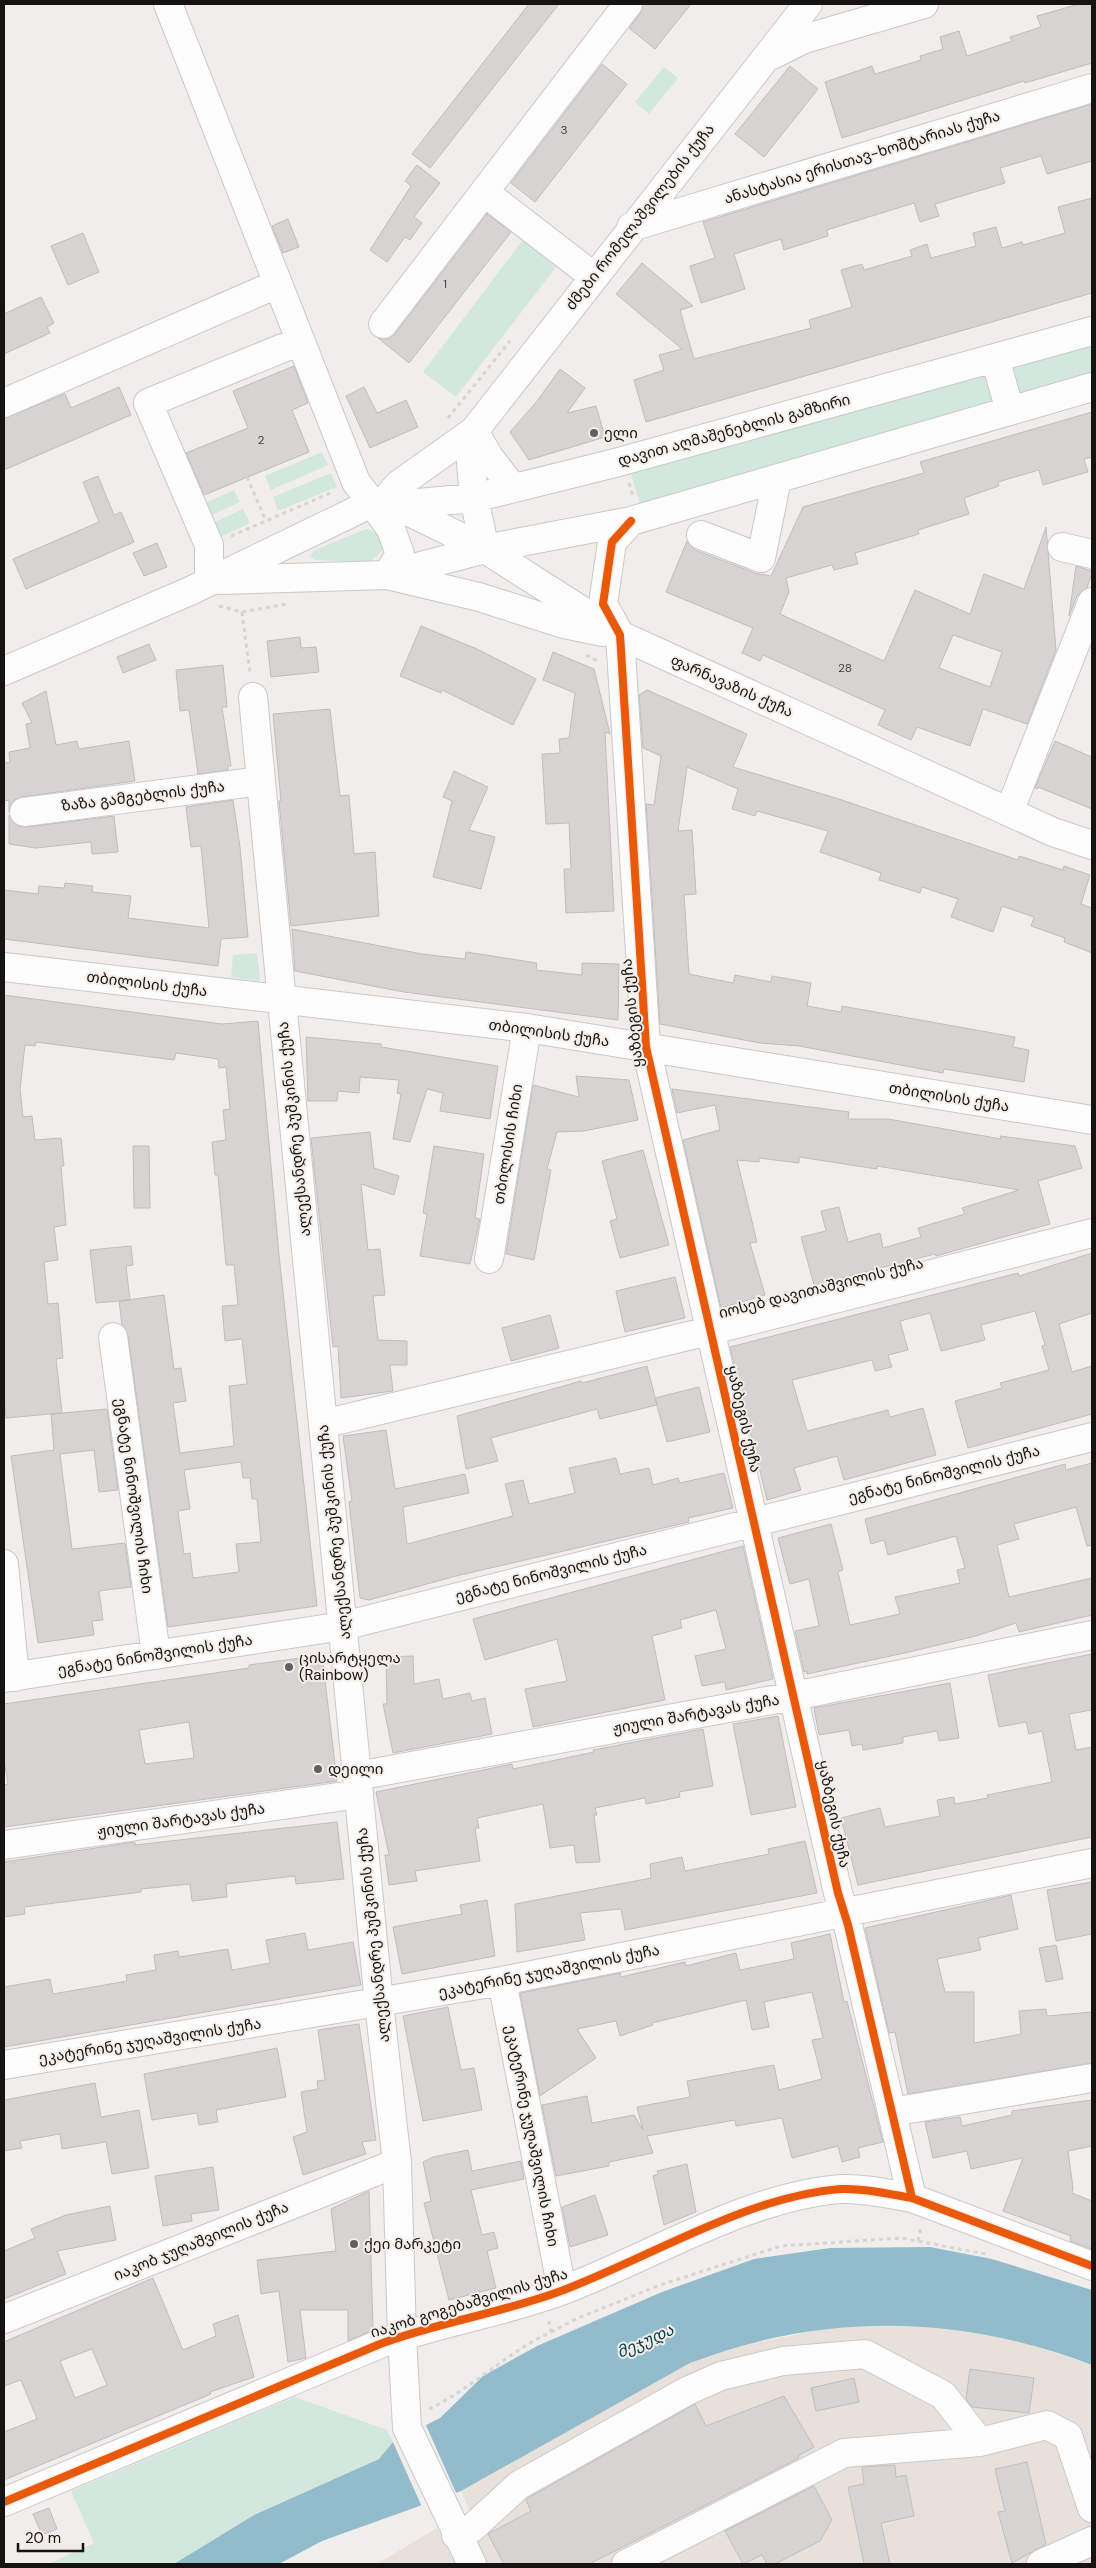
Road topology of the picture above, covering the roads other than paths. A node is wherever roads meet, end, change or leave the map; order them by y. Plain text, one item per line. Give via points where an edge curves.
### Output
1 (168, 4) edge
2 (628, 4) edge
3 (808, 4) edge
4 (924, 4) edge
5 (764, 59) junction
6 (1092, 88) edge
7 (484, 192) junction
8 (631, 227) junction
9 (593, 276) junction
10 (277, 284) junction
11 (383, 324) dead end
12 (1092, 330) edge
13 (300, 341) junction
14 (994, 358) junction
15 (1092, 387) edge
16 (4, 403) edge
17 (1010, 411) junction
18 (474, 431) junction
19 (776, 479) junction
20 (513, 488) junction
21 (371, 495) junction
22 (474, 498) junction
23 (635, 520) junction
24 (313, 531) junction
25 (701, 535) dead end
26 (1062, 547) dead end
27 (485, 549) junction
28 (1092, 554) edge
29 (387, 575) junction
30 (327, 577) junction
31 (209, 580) junction
32 (1092, 602) edge
33 (620, 635) junction
34 (4, 671) edge
35 (253, 697) road end
36 (261, 781) junction
37 (24, 812) dead end
38 (1009, 812) junction
39 (1092, 845) edge
40 (4, 967) edge
41 (282, 1001) junction
42 (527, 1028) junction
43 (646, 1047) junction
44 (1092, 1120) edge
45 (1092, 1233) edge
46 (489, 1259) dead end
47 (709, 1330) junction
48 (113, 1338) dead end
49 (323, 1424) junction
50 (1092, 1437) edge
51 (754, 1522) junction
52 (4, 1564) edge
53 (343, 1626) junction
54 (1092, 1635) edge
55 (156, 1655) junction
56 (9, 1677) edge
57 (794, 1696) junction
58 (358, 1785) junction
59 (4, 1845) edge
60 (1092, 1863) edge
61 (844, 1911) junction
62 (502, 1981) junction
63 (379, 2003) junction
64 (4, 2065) edge
65 (1092, 2078) edge
66 (892, 2112) junction
67 (397, 2163) junction
68 (912, 2198) junction
69 (1092, 2266) edge
70 (554, 2294) junction
71 (4, 2319) edge
72 (402, 2336) junction
73 (980, 2442) junction
74 (4, 2502) edge
75 (1092, 2508) edge
76 (452, 2526) junction
77 (1092, 2541) edge
78 (472, 2564) edge
79 (626, 2564) edge
80 (1041, 2564) edge

1 - 10 street
2 - 7 street
3 - 5 street, ძმები რომელაშვილების ქუჩა
4 - 5 street via 804,39
5 - 8 street, ძმები რომელაშვილების ქუჩა
6 - 8 street, ანასტასია ერისთავ-ხოშტარიას ქუჩა
7 - 9 street
7 - 11 street
8 - 9 street, ძმები რომელაშვილების ქუჩა
9 - 18 street, ძმები რომელაშვილების ქუჩა
10 - 13 street
10 - 16 street
12 - 14 street, დავით აღმაშენებლის გამზირი
13 - 21 street
13 - 31 street via 148,403 209,545
14 - 17 street
14 - 20 street, დავით აღმაშენებლის გამზირი via 624,461
15 - 17 street
17 - 19 street
18 - 20 street
18 - 21 street, ძმები რომელაშვილების ქუჩა via 398,485
18 - 22 street via 470,462
19 - 23 street
19 - 25 street via 761,558
20 - 22 street, დავით აღმაშენებლის გამზირი
21 - 22 street, დავით აღმაშენებლის გამზირი via 418,503
21 - 24 street
21 - 27 street, ფარნავაზის ქუჩა
21 - 29 street via 392,529 400,554
22 - 27 street
23 - 27 street
23 - 33 street via 612,542 603,604
24 - 30 street via 304,550 307,563
24 - 31 street
26 - 28 street
27 - 29 street
27 - 33 street, ფარნავაზის ქუჩა
29 - 30 street
29 - 33 street via 479,597 564,624
30 - 31 street
31 - 34 street
32 - 38 street
33 - 38 street, ფარნავაზის ქუჩა
33 - 43 street, ყაზბეგის ქუჩა
35 - 36 street, ალექსანდრე პუშკინის ქუჩა
36 - 37 street, ზაზა გამგებლის ქუჩა
36 - 41 street, ალექსანდრე პუშკინის ქუჩა
38 - 39 street, ფარნავაზის ქუჩა
40 - 41 street, თბილისის ქუჩა
41 - 42 street, თბილისის ქუჩა
41 - 49 street, ალექსანდრე პუშკინის ქუჩა
42 - 43 street, თბილისის ქუჩა
42 - 46 street, თბილისის ჩიხი
43 - 44 street, თბილისის ქუჩა
43 - 47 street, ყაზბეგის ქუჩა
45 - 47 street, იოსებ დავითაშვილის ქუჩა
47 - 49 street, იოსებ დავითაშვილის ქუჩა
47 - 51 street, ყაზბეგის ქუჩა
48 - 55 street, ეგნატე ნინოშვილის ჩიხი
49 - 53 street, ალექსანდრე პუშკინის ქუჩა
50 - 51 street, ეგნატე ნინოშვილის ქუჩა
51 - 53 street, ეგნატე ნინოშვილის ქუჩა
51 - 57 street, ყაზბეგის ქუჩა
52 - 56 street
53 - 55 street, ეგნატე ნინოშვილის ქუჩა
53 - 58 street, ალექსანდრე პუშკინის ქუჩა
54 - 57 street, ჟიული შარტავას ქუჩა
55 - 56 street, ეგნატე ნინოშვილის ქუჩა
57 - 58 street, ჟიული შარტავას ქუჩა
57 - 61 street, ყაზბეგის ქუჩა
58 - 59 street, ჟიული შარტავას ქუჩა
58 - 63 street, ალექსანდრე პუშკინის ქუჩა
60 - 61 street, ეკატერინე ჯუღაშვილის ქუჩა
61 - 62 street, ეკატერინე ჯუღაშვილის ქუჩა
61 - 66 street, ყაზბეგის ქუჩა
62 - 63 street, ეკატერინე ჯუღაშვილის ქუჩა
62 - 70 street, ეკატერინე ჯუღაშვილის ჩიხი
63 - 64 street, ეკატერინე ჯუღაშვილის ქუჩა
63 - 67 street, ალექსანდრე პუშკინის ქუჩა
65 - 66 street
66 - 68 street, ყაზბეგის ქუჩა
67 - 71 street, იაკობ ჯუღაშვილის ქუჩა
67 - 72 street, ალექსანდრე პუშკინის ქუჩა
68 - 69 street, იაკობ გოგებაშვილის ქუჩა
68 - 70 street, იაკობ გოგებაშვილის ქუჩა via 842,2189 750,2210
70 - 72 street, იაკობ გოგებაშვილის ქუჩა
72 - 74 street, იაკობ გოგებაშვილის ქუჩა
72 - 76 street, ალექსანდრე პუშკინის ქუჩა via 407,2428
73 - 75 street via 1046,2424 1068,2436
73 - 76 street via 943,2395 865,2354 783,2361 721,2376 687,2391 519,2485 472,2528
73 - 79 street via 844,2453
76 - 78 street
77 - 80 street

